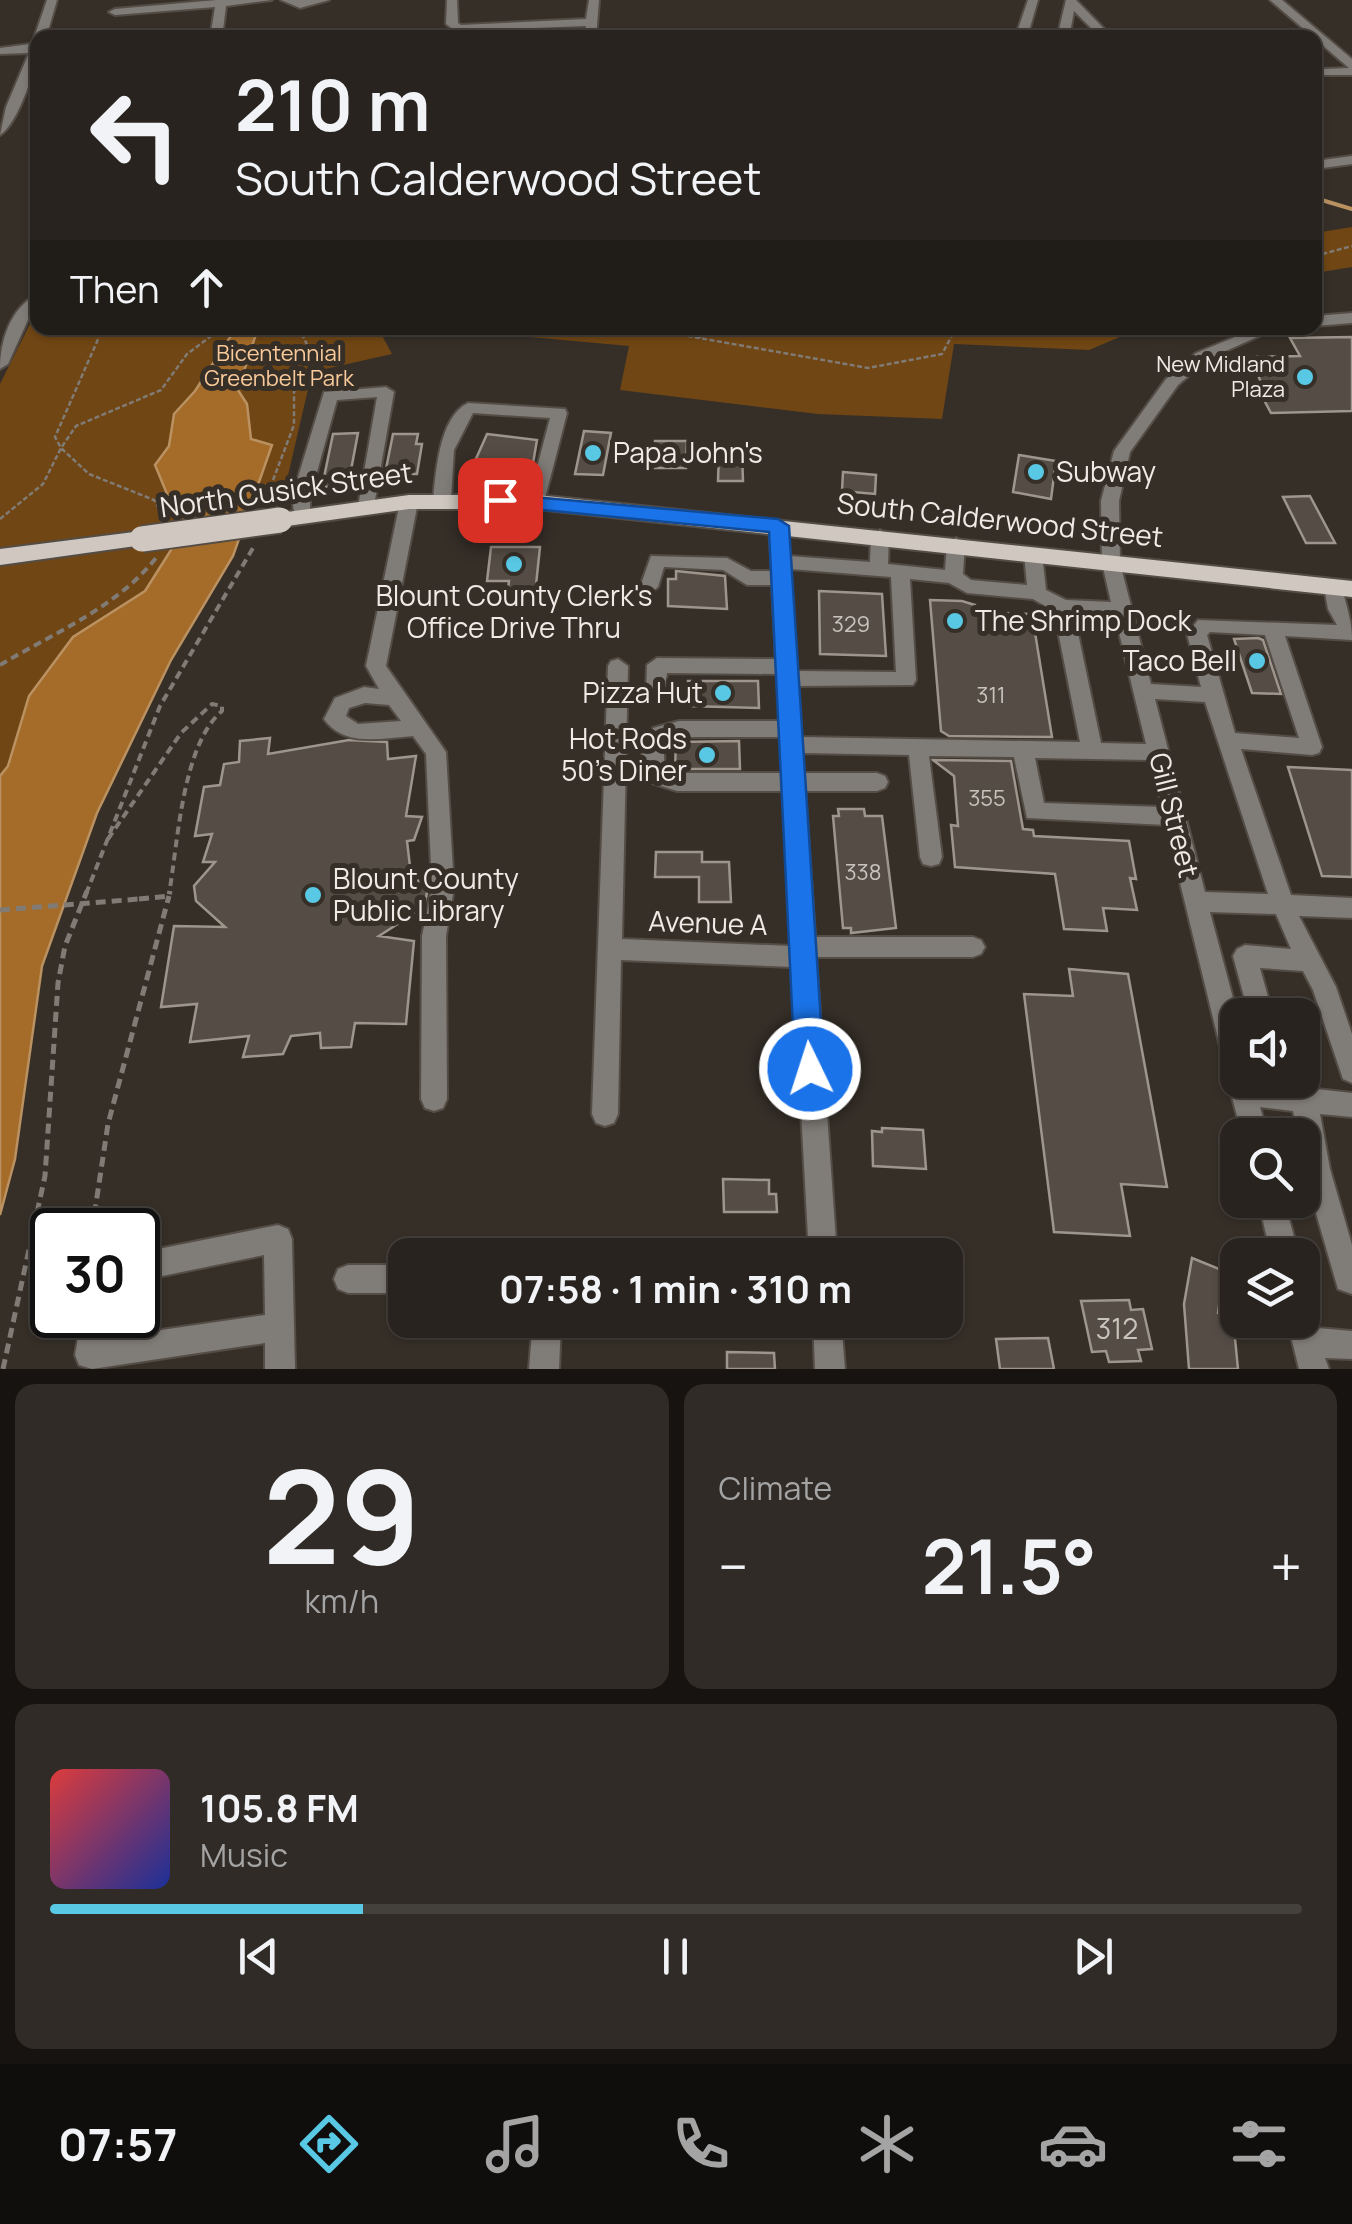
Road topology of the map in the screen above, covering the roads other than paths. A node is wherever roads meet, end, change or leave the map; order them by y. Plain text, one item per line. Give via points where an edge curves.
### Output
1 (52, 0) edge
2 (266, 0) edge
3 (286, 0) edge
4 (324, 0) edge
5 (452, 0) edge
6 (594, 0) edge
7 (1034, 0) edge
8 (1071, 0) edge
9 (1275, 0) edge
10 (222, 2) edge
11 (115, 12) dead end
12 (591, 22) junction
13 (43, 30) edge
14 (217, 30) edge
15 (590, 30) edge
16 (1024, 30) edge
17 (1066, 30) edge
18 (1100, 30) edge
19 (1310, 30) edge
20 (1322, 40) edge
21 (30, 49) edge
22 (0, 51) edge
23 (1335, 51) junction
24 (1322, 52) edge
25 (1352, 68) edge
26 (30, 70) edge
27 (1322, 73) edge
28 (4, 116) edge
29 (0, 131) edge
30 (1352, 160) edge
31 (1322, 163) edge
32 (30, 305) edge
33 (1352, 318) edge
34 (1322, 320) edge
35 (1252, 335) edge
36 (0, 364) edge
37 (442, 500) junction
38 (409, 502) junction
39 (537, 502) junction
40 (367, 507) junction
41 (641, 513) joint
42 (281, 517) junction
43 (778, 526) junction
44 (880, 536) junction
45 (956, 544) junction
46 (1033, 554) junction
47 (0, 557) edge
48 (1111, 562) junction
49 (781, 570) junction
50 (889, 570) junction
51 (954, 577) junction
52 (649, 587) dead end
53 (1342, 588) edge
54 (1037, 594) junction
55 (1063, 607) junction
56 (1122, 609) junction
57 (1272, 629) junction
58 (1352, 634) edge
59 (618, 666) dead end
60 (787, 673) junction
61 (1143, 691) junction
62 (656, 694) dead end
63 (1213, 695) junction
64 (394, 698) junction
65 (418, 728) junction
66 (790, 737) junction
67 (1228, 740) junction
68 (918, 748) junction
69 (1023, 749) junction
70 (1092, 751) junction
71 (1158, 752) junction
72 (792, 779) junction
73 (878, 782) dead end
74 (1175, 816) junction
75 (931, 857) dead end
76 (1196, 900) junction
77 (1284, 906) junction
78 (1352, 908) edge
79 (973, 946) dead end
80 (610, 950) junction
81 (1208, 951) junction
82 (802, 952) junction
83 (1245, 956) junction
84 (1310, 961) junction
85 (1220, 998) edge
86 (1256, 998) edge
87 (1352, 1071) edge
88 (434, 1098) dead end
89 (1320, 1098) edge
90 (1352, 1104) edge
91 (605, 1114) dead end
92 (1320, 1196) edge
93 (822, 1238) edge
94 (160, 1263) edge
95 (348, 1279) dead end
96 (388, 1280) edge
97 (1351, 1284) edge
98 (279, 1327) junction
99 (92, 1338) edge
100 (547, 1338) edge
101 (828, 1338) edge
102 (1307, 1344) edge
103 (1352, 1345) edge
104 (280, 1369) edge
105 (544, 1369) edge
106 (830, 1369) edge

1 - 13 street
2 - 10 street
3 - 4 street
5 - 12 street via 452,24 459,29
6 - 12 street
7 - 16 street
8 - 17 street
8 - 18 street
9 - 19 street
10 - 11 street
10 - 14 street
12 - 15 street
20 - 23 street
21 - 22 street
23 - 24 street
23 - 25 street
25 - 27 street
26 - 28 street
28 - 29 street via 8,122
30 - 31 street
32 - 36 street
33 - 34 street
35 - 48 street, Gill Street via 1202,356 1172,382 1122,451 1110,500
37 - 38 main road, North Cusick Street
37 - 39 main road, North Cusick Street
37 - 39 street via 446,450 468,408 559,413
38 - 40 main road, North Cusick Street
38 - 64 street via 376,666
39 - 41 main road, North Cusick Street
40 - 42 main road, North Cusick Street
40 - 42 street via 386,392 330,396 301,497
41 - 43 main road, South Calderwood Street
42 - 47 main road, North Cusick Street, bridge via 150,547
43 - 44 main road, South Calderwood Street
43 - 49 street
44 - 45 main road, South Calderwood Street
44 - 50 street
45 - 46 main road, South Calderwood Street
45 - 51 street
46 - 48 main road, South Calderwood Street
46 - 54 street
48 - 53 main road, South Calderwood Street
48 - 56 street, Gill Street
49 - 50 street
49 - 52 street via 747,578 727,564 657,560
49 - 60 street
50 - 51 street
50 - 60 street via 906,680
51 - 54 street via 967,586
53 - 58 street via 1337,608
54 - 55 street
55 - 56 street
55 - 70 street
56 - 61 street, Gill Street
57 - 58 street
57 - 63 street via 1205,625 1197,634
57 - 67 street via 1312,747
59 - 80 street
60 - 62 street via 657,665
60 - 66 street
61 - 63 street
61 - 71 street, Gill Street
63 - 67 street
64 - 65 street
64 - 65 street via 364,695 342,703 334,719 355,732
65 - 88 street via 436,752 442,869 434,936
66 - 68 street
66 - 72 street
66 - 72 street via 680,728 660,734 652,748 660,777 677,782
67 - 77 street
68 - 69 street
68 - 75 street
69 - 70 street
69 - 74 street via 1035,812
70 - 71 street
71 - 74 street, Gill Street
72 - 73 street
72 - 82 street
74 - 76 street, Gill Street
76 - 77 street
76 - 81 street, Gill Street
77 - 78 street
77 - 84 street
79 - 82 street, Avenue A
80 - 82 street, Avenue A
80 - 91 street
81 - 83 street
81 - 85 street, Gill Street
82 - 93 street
83 - 84 street
83 - 86 street
84 - 87 street
89 - 90 street
92 - 97 street
94 - 98 street via 278,1239
95 - 96 street
98 - 99 street via 89,1355
98 - 104 street
100 - 105 street
101 - 106 street
102 - 103 street

